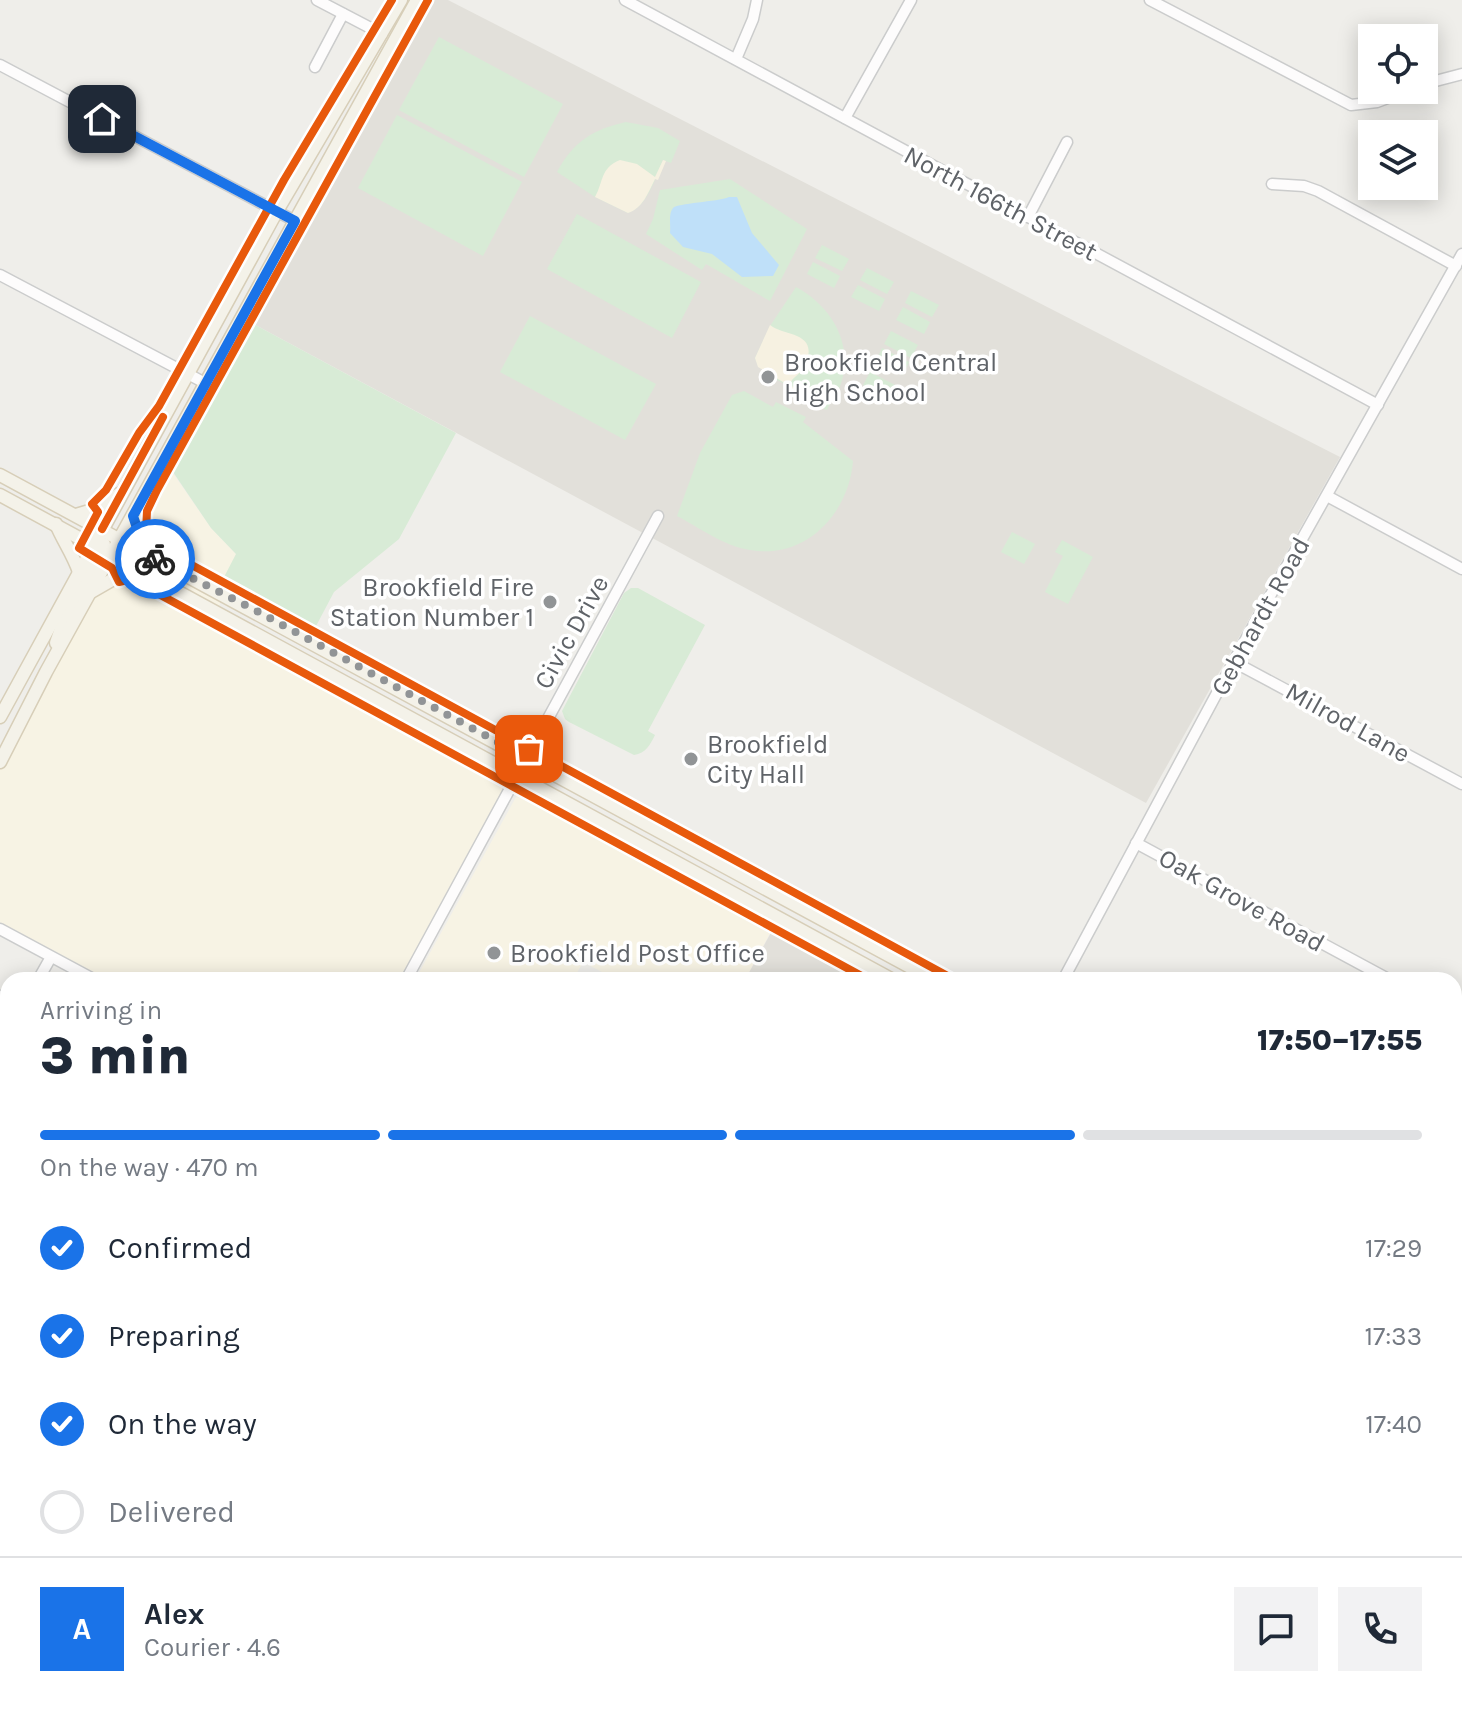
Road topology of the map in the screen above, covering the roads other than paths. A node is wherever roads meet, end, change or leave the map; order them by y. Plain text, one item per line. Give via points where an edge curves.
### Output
1 (317, 0) edge
2 (401, 0) edge
3 (417, 0) edge
4 (625, 0) edge
5 (757, 0) edge
6 (911, 0) edge
7 (1150, 0) edge
8 (343, 14) junction
9 (382, 34) junction
10 (736, 59) junction
11 (0, 65) edge
12 (315, 67) dead end
13 (1462, 74) edge
14 (1438, 80) edge
15 (1360, 104) edge
16 (845, 118) junction
17 (1067, 142) dead end
18 (1272, 184) dead end
19 (277, 211) junction
20 (1028, 217) junction
21 (295, 221) junction
22 (1462, 254) edge
23 (1456, 266) junction
24 (0, 275) edge
25 (188, 373) junction
26 (205, 383) junction
27 (1378, 405) junction
28 (0, 475) edge
29 (122, 493) junction
30 (0, 495) edge
31 (1327, 496) junction
32 (76, 515) junction
33 (133, 516) junction
34 (658, 516) dead end
35 (56, 524) junction
36 (102, 529) junction
37 (120, 539) junction
38 (102, 550) junction
39 (153, 558) junction
40 (1462, 569) edge
41 (139, 570) junction
42 (79, 572) junction
43 (91, 592) junction
44 (1234, 662) junction
45 (46, 672) junction
46 (1, 712) edge
47 (22, 720) junction
48 (525, 757) junction
49 (0, 762) edge
50 (515, 775) junction
51 (1462, 784) edge
52 (1136, 843) junction
53 (0, 929) edge
54 (51, 957) junction
55 (43, 972) edge
56 (78, 972) edge
57 (410, 972) edge
58 (878, 972) edge
59 (919, 972) edge
60 (1067, 972) edge
61 (1375, 972) edge

1 - 8 street
2 - 9 main road
3 - 21 main road
4 - 10 street, North 166th Street
5 - 10 street
6 - 16 street
7 - 15 street via 1351,105
8 - 9 street
8 - 12 street
9 - 19 main road
10 - 16 street, North 166th Street
11 - 19 street
13 - 14 street
16 - 20 street, North 166th Street
17 - 20 street
18 - 23 street via 1318,191
19 - 21 street
19 - 25 main road
20 - 27 street, North 166th Street
21 - 26 main road
22 - 23 street, Gebhardt Road
23 - 27 street, Gebhardt Road
24 - 25 street
25 - 26 street
25 - 29 main road
26 - 33 main road
27 - 31 street, Gebhardt Road
28 - 32 main road
29 - 32 main road
29 - 36 main road
30 - 35 main road
31 - 40 street
31 - 44 street, Gebhardt Road
32 - 36 main road
33 - 37 main road
33 - 39 main road
34 - 48 street, Civic Drive
35 - 38 main road
35 - 42 main road
36 - 37 main road
36 - 38 main road
37 - 38 main road
37 - 39 main road
38 - 41 main road
38 - 42 main road
38 - 43 main road
38 - 45 main road via 64,620
39 - 48 main road
41 - 43 main road
41 - 50 main road
42 - 46 main road
43 - 45 main road
44 - 51 street, Milrod Lane
44 - 52 street, Gebhardt Road
45 - 47 main road
46 - 47 street
47 - 49 main road
48 - 50 street, Civic Drive
48 - 59 main road
50 - 57 street, Civic Drive
50 - 58 main road
52 - 60 street, Gebhardt Road
52 - 61 street, Oak Grove Road
53 - 54 street
54 - 55 street
54 - 56 street

